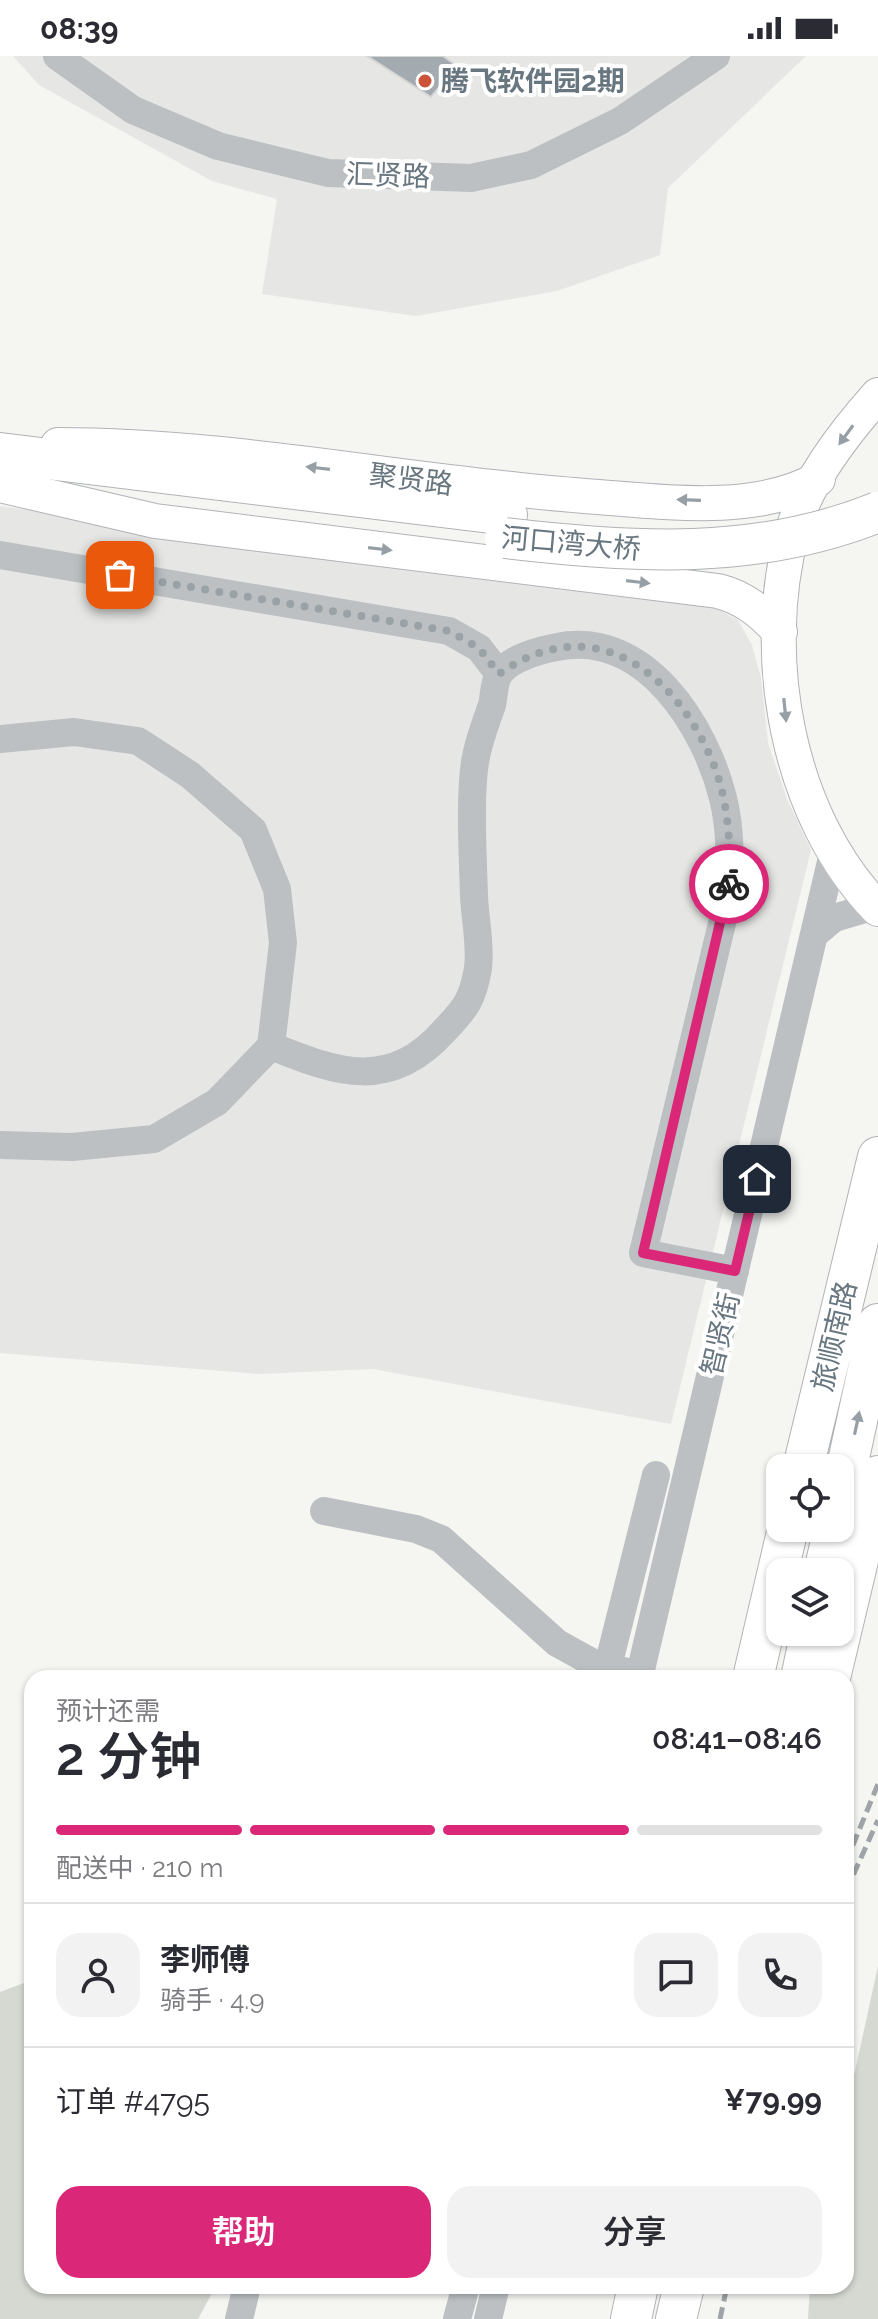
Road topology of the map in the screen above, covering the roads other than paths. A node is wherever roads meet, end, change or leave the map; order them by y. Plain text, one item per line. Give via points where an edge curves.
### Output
1 (57, 56) edge
2 (716, 56) edge
3 (878, 395) edge
4 (0, 450) edge
5 (0, 479) edge
6 (818, 479) junction
7 (878, 482) edge
8 (0, 485) edge
9 (261, 499) junction
10 (737, 502) junction
11 (878, 512) edge
12 (506, 526) junction
13 (0, 555) edge
14 (718, 591) junction
15 (780, 632) junction
16 (499, 674) junction
17 (0, 739) edge
18 (834, 849) junction
19 (876, 908) edge
20 (815, 934) junction
21 (271, 1046) junction
22 (0, 1145) edge
23 (878, 1157) edge
24 (878, 1201) edge
25 (735, 1271) junction
26 (878, 1324) edge
27 (806, 1454) edge
28 (823, 1454) edge
29 (850, 1454) edge
30 (656, 1475) dead end
31 (878, 1476) edge
32 (324, 1511) dead end
33 (785, 1542) edge
34 (781, 1646) edge
35 (808, 1646) edge
36 (604, 1670) edge
37 (607, 1670) edge
38 (642, 1670) edge
39 (755, 1670) edge
40 (776, 1670) edge
41 (803, 1670) edge
42 (832, 1670) edge
43 (245, 2294) edge
44 (464, 2294) edge
45 (494, 2294) edge
46 (618, 2294) edge
47 (636, 2294) edge
48 (663, 2294) edge
49 (682, 2294) edge
50 (239, 2319) edge
51 (457, 2319) edge
52 (488, 2319) edge
53 (613, 2319) edge
54 (631, 2319) edge
55 (658, 2319) edge
56 (676, 2319) edge

1 - 2 street, 汇贤路 via 133,110 218,146 328,173 471,178 531,165 620,121
3 -> 6 main road
4 - 9 highway
10 -> 4 main road, 聚贤路 via 511,490 162,449 104,445
5 - 9 highway
6 - 10 main road, 聚贤路 via 782,495
6 - 15 main road via 792,532
7 - 12 highway, 河口湾大桥 via 793,513 714,524
8 -> 14 main road via 155,521
9 - 12 highway, 河口湾大桥
10 - 14 main road via 745,525 741,563
11 - 12 highway, 河口湾大桥, bridge via 818,534 716,550 635,550
13 - 16 street via 449,631 479,648
14 - 15 main road via 756,608
15 -> 18 main road via 787,723 798,768
16 - 21 street via 475,759 479,964 471,1002 428,1050 380,1072 326,1068
16 - 25 street via 519,660 565,645 615,652 642,667 670,693 712,759 730,843 729,894 643,1253
17 - 21 street via 74,732 138,741 190,775 253,830 277,889 283,943
18 - 19 main road
18 - 20 street, 智贤街
19 - 20 street via 834,918
20 - 25 street, 智贤街
21 - 22 street via 217,1102 154,1139 72,1147
23 - 27 highway, 旅顺南路
24 - 28 highway
25 - 38 street, 智贤街
29 -> 26 highway
30 - 37 street
31 - 42 highway
32 - 36 street via 441,1539 557,1643
33 - 39 highway
34 - 40 highway
35 - 41 highway
43 - 50 street
44 - 51 street
45 - 52 street
46 - 53 highway
47 - 54 highway
48 - 55 highway
49 - 56 highway

